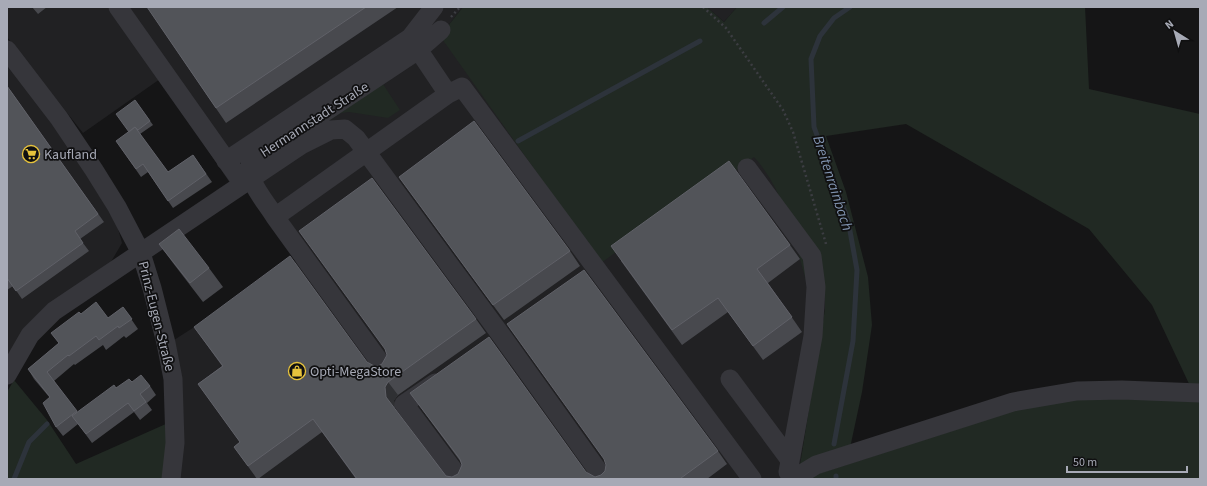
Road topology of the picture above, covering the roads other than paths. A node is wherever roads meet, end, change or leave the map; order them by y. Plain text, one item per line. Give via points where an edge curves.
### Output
1 (118, 7) edge
2 (434, 7) edge
3 (440, 30) dead end
4 (414, 44) junction
5 (7, 50) edge
6 (448, 94) junction
7 (366, 153) junction
8 (226, 161) junction
9 (747, 168) dead end
10 (247, 181) junction
11 (275, 217) junction
12 (141, 254) junction
13 (385, 369) edge
14 (450, 372) edge
15 (7, 375) edge
16 (730, 379) dead end
17 (1200, 393) edge
18 (790, 460) junction
19 (171, 479) edge
20 (460, 479) edge
21 (604, 479) edge
22 (752, 479) edge
23 (793, 479) edge

1 - 8 street
2 - 4 street
3 - 4 street, Hermannstadt Straße
4 - 6 street
4 - 8 street
4 - 10 street, Hermannstadt Straße via 251,161
5 - 12 street, Prinz-Eugen-Straße via 59,118 94,170 117,207
6 - 7 street
6 - 22 street via 462,87 589,273
7 - 10 street via 356,138 345,129 331,130 302,145
7 - 11 street
7 - 21 street
8 - 10 street
9 - 18 street via 812,256 816,288 813,336
10 - 11 street
10 - 12 street
11 - 13 street
12 - 15 street via 54,311 30,335
12 - 19 street, Prinz-Eugen-Straße via 165,336 173,379 175,443
14 - 20 street via 404,404
16 - 18 street
17 - 23 street via 1077,391 1013,402 846,454 818,464
18 - 23 street via 788,472

